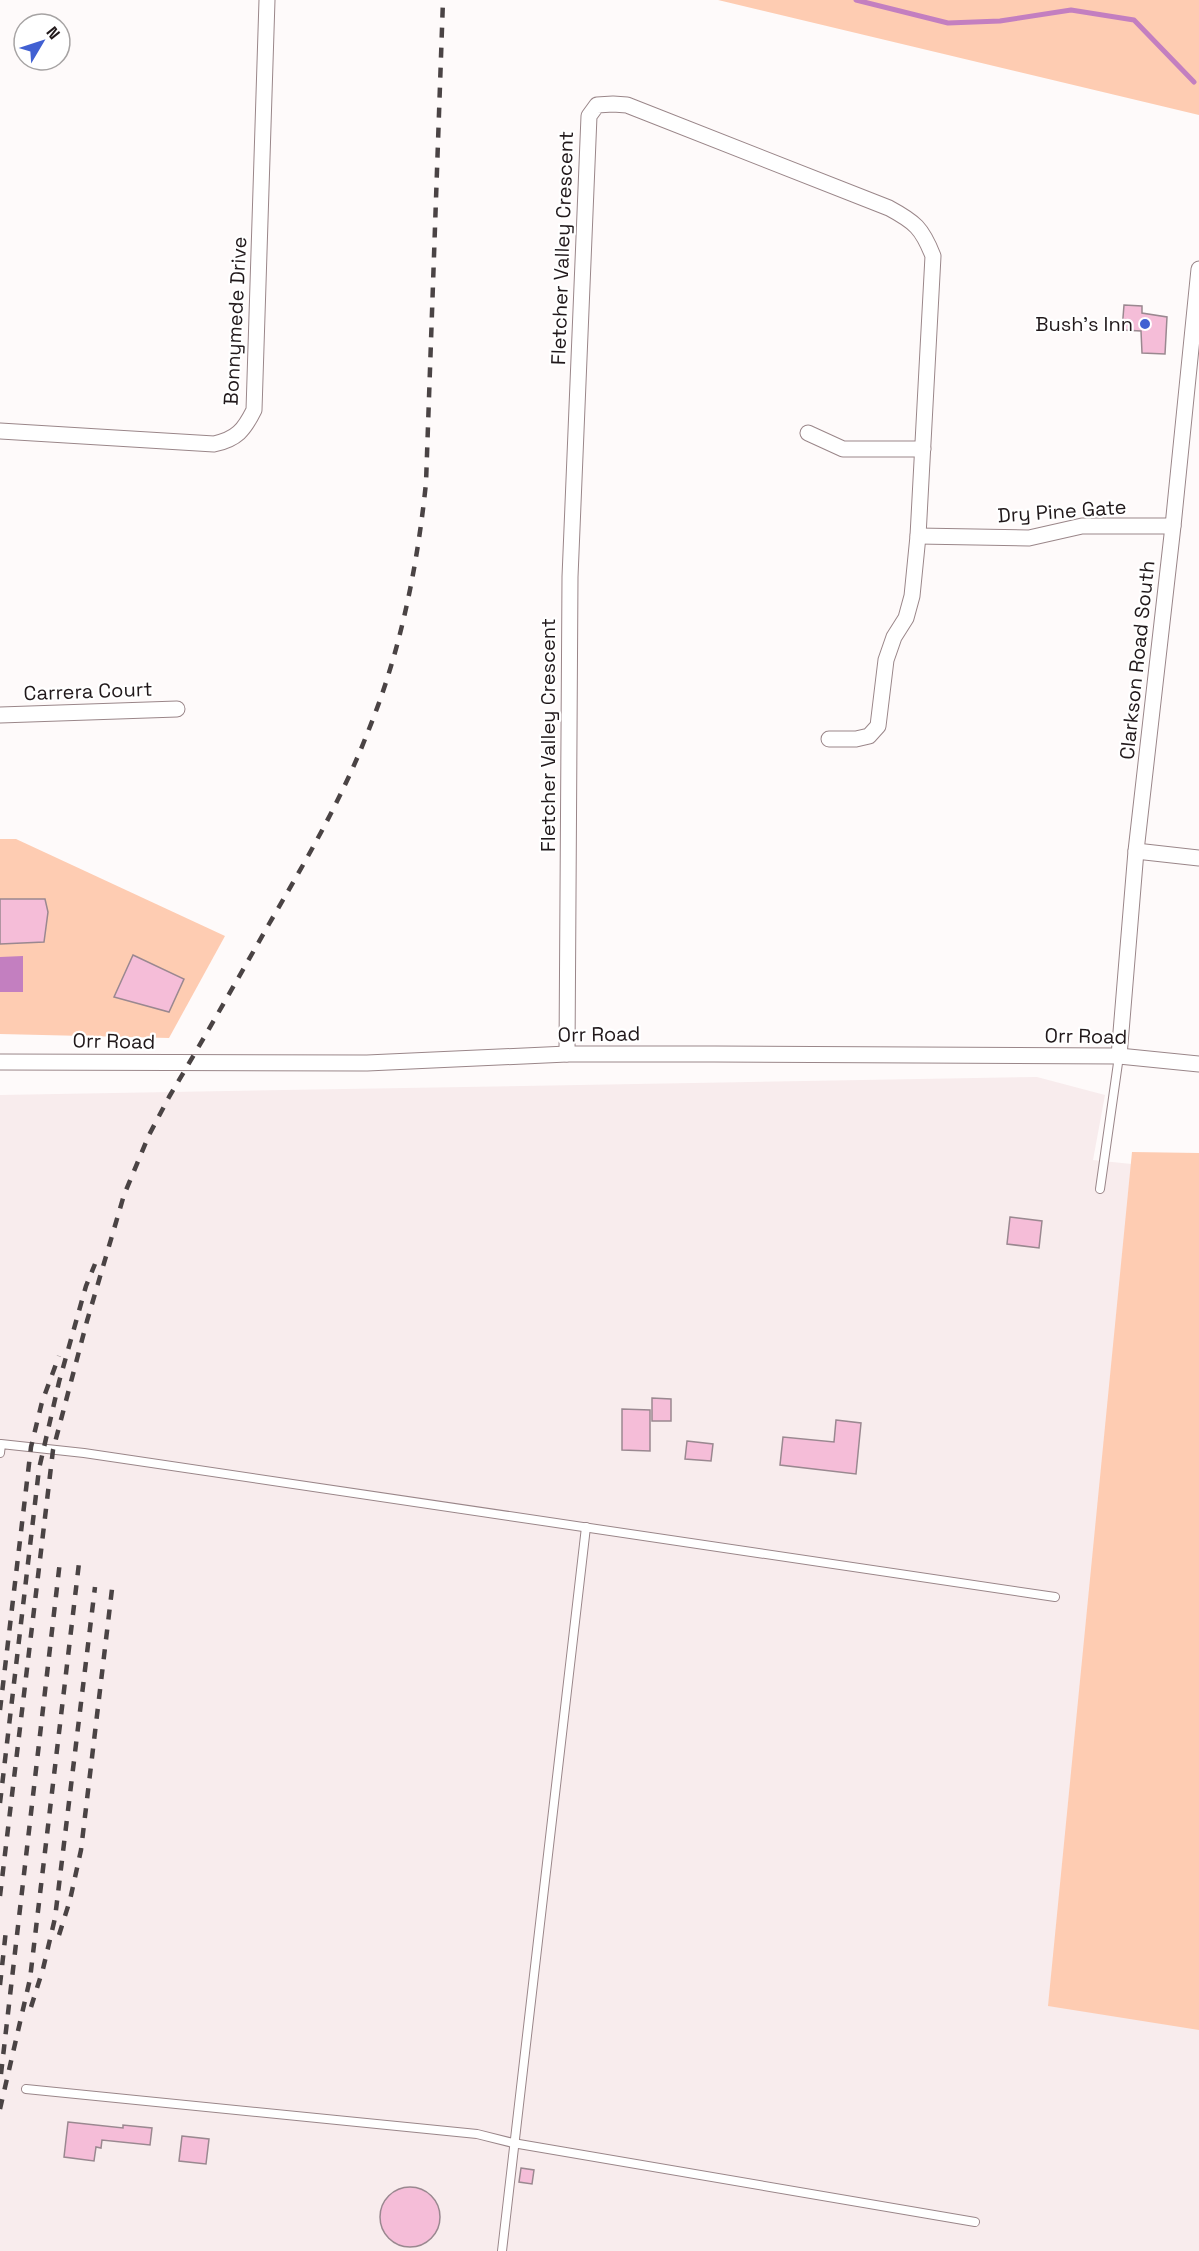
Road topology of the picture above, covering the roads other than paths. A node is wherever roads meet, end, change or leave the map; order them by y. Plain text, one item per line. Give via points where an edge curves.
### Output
1 (267, 0) edge
2 (1199, 269) edge
3 (1196, 323) edge
4 (0, 431) edge
5 (808, 433) dead end
6 (923, 449) junction
7 (1173, 526) junction
8 (918, 536) junction
9 (177, 709) dead end
10 (0, 715) edge
11 (829, 739) dead end
12 (1136, 851) junction
13 (1199, 858) edge
14 (567, 1054) junction
15 (1119, 1056) junction
16 (0, 1062) edge
17 (1199, 1064) edge
18 (1100, 1189) dead end
19 (0, 1453) edge
20 (586, 1527) junction
21 (1055, 1597) dead end
22 (26, 2089) dead end
23 (513, 2143) junction
24 (975, 2222) dead end
25 (502, 2251) edge

1 - 4 street, Bonnymede Drive via 254,410 245,428 214,444
2 - 3 street, Clarkson Road South
3 - 7 street, Clarkson Road South
5 - 6 street via 843,449
6 - 8 street, Fletcher Valley Crescent
6 - 14 street, Fletcher Valley Crescent via 933,256 926,238 912,220 627,105 597,105 589,116 570,577
7 - 8 street, Dry Pine Gate via 1082,526 1029,538
7 - 12 street, Clarkson Road South
8 - 11 street, Fletcher Valley Crescent via 912,596 886,660 878,726 869,736 856,740
9 - 10 street, Carrera Court
12 - 13 street
12 - 15 street, Clarkson Road South
14 - 15 street, Orr Road
14 - 16 street, Orr Road via 367,1063
15 - 17 street, Orr Road
15 - 18 lane
19 - 20 lane via 1,1444 84,1453
20 - 21 lane
20 - 23 lane
22 - 23 lane via 477,2134
23 - 24 lane
23 - 25 lane

